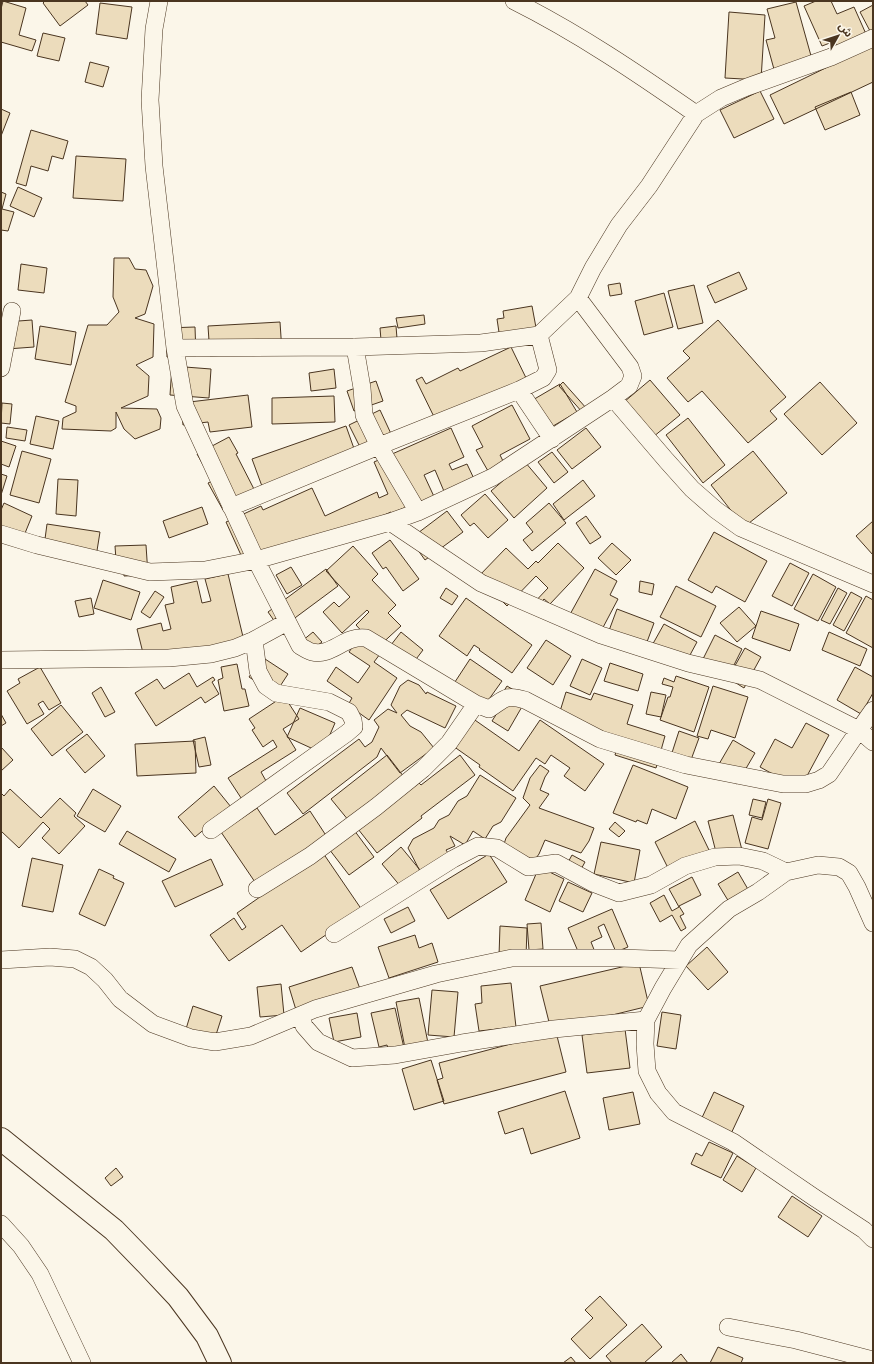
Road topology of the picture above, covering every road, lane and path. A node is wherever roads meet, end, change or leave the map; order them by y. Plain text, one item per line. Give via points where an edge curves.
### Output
1 (158, 1) edge
2 (514, 1) edge
3 (873, 38) edge
4 (696, 114) junction
5 (578, 298) junction
6 (12, 311) dead end
7 (539, 335) junction
8 (355, 346) junction
9 (175, 348) junction
10 (1, 368) edge
11 (520, 390) junction
12 (613, 398) junction
13 (552, 439) junction
14 (378, 446) junction
15 (231, 507) junction
16 (418, 512) junction
17 (390, 522) junction
18 (1, 534) edge
19 (256, 560) junction
20 (873, 584) edge
21 (287, 622) junction
22 (254, 640) junction
23 (1, 660) edge
24 (476, 704) junction
25 (873, 710) edge
26 (859, 730) junction
27 (873, 742) edge
28 (211, 830) dead end
29 (786, 872) junction
30 (256, 890) dead end
31 (873, 923) edge
32 (334, 934) dead end
33 (1, 960) edge
34 (680, 960) junction
35 (301, 1015) junction
36 (646, 1020) junction
37 (1, 1139) edge
38 (1, 1224) edge
39 (873, 1239) edge
40 (728, 1327) dead end
41 (873, 1360) edge
42 (82, 1363) edge
43 (220, 1363) edge

1 - 9 street via 150,100 153,159
2 - 4 street via 543,15 598,49
3 - 4 street via 831,57 727,95
4 - 5 street via 649,186 619,225
5 - 7 street
5 - 12 street via 632,371 629,386
6 - 10 street
7 - 8 street via 482,343
7 - 11 street via 548,370 544,378
8 - 9 street
8 - 14 street via 364,415
9 - 15 street via 185,406
11 - 13 street
11 - 14 street
12 - 13 street
12 - 20 street via 692,489 741,528
13 - 16 street via 494,477
14 - 15 street
14 - 16 street
15 - 19 street
16 - 17 street
17 - 19 street
17 - 26 street via 481,583 601,635 688,663 760,680
18 - 19 street via 150,572 205,570
19 - 21 street
21 - 22 street
21 - 24 street via 300,646 312,652 327,651 358,637 366,638
22 - 23 street via 211,654 168,658
22 - 28 street via 258,671 266,686 276,693 329,702 349,712 354,727
24 - 26 street via 489,709 505,698 513,696 600,739 686,765 783,784 806,784 829,774
24 - 30 street via 448,743 423,769 310,856
25 - 26 street
26 - 27 street
29 - 31 street via 818,865 839,867 849,873
29 - 32 street via 763,861 739,856 715,857 685,866 651,885 619,893 593,883 556,863 528,867 497,848 478,846
29 - 34 street via 729,909 689,945
33 - 35 street via 50,957 75,959 91,967 120,999 153,1024 191,1038 215,1042 251,1036
34 - 35 street via 512,958 436,974
34 - 36 street
35 - 36 street via 304,1026 318,1042 352,1058 395,1055 554,1029
36 - 39 street via 647,1071 658,1093 674,1112 733,1142 864,1230
37 - 43 main road via 114,1230 178,1297 207,1336
38 - 42 street via 21,1246 40,1274
40 - 41 street via 796,1340

